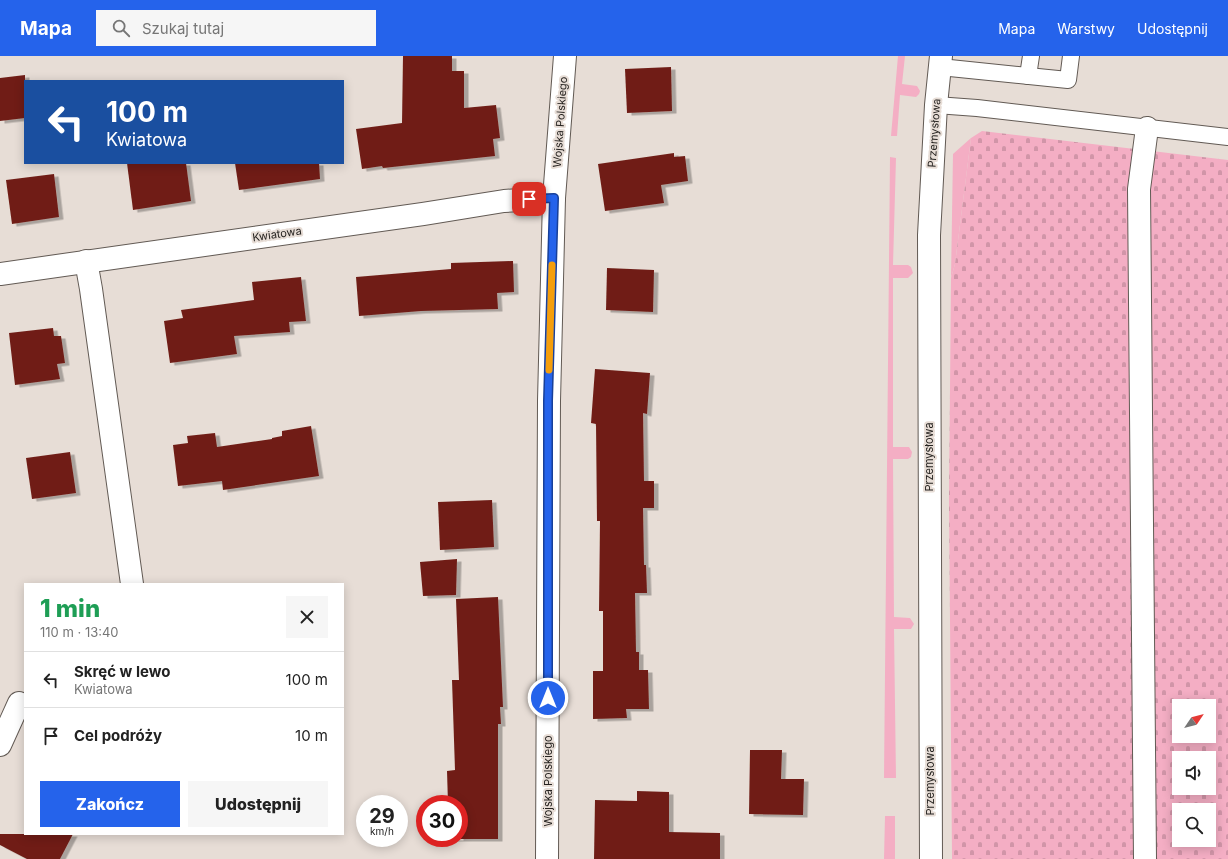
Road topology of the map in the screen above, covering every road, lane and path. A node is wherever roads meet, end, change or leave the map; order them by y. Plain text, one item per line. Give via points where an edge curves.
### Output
1 (565, 56) edge
2 (1031, 56) edge
3 (1071, 56) edge
4 (940, 62) edge
5 (1028, 76) junction
6 (936, 105) junction
7 (1148, 128) junction
8 (1228, 137) edge
9 (554, 198) junction
10 (86, 261) junction
11 (0, 274) edge
12 (132, 583) edge
13 (15, 702) edge
14 (0, 746) edge
15 (547, 859) edge
16 (931, 859) edge
17 (1145, 859) edge

1 - 9 street, Wojska Polskiego
2 - 5 lane
3 - 5 lane via 1068,80
4 - 5 lane via 977,71
4 - 6 street, Przemysłowa
6 - 7 lane
6 - 16 street, Przemysłowa via 929,235
7 - 8 lane
7 - 17 street via 1139,189
9 - 10 street, Kwiatowa via 504,201
9 - 15 street, Wojska Polskiego via 548,401
10 - 11 street, Kwiatowa
10 - 12 street
13 - 14 street

